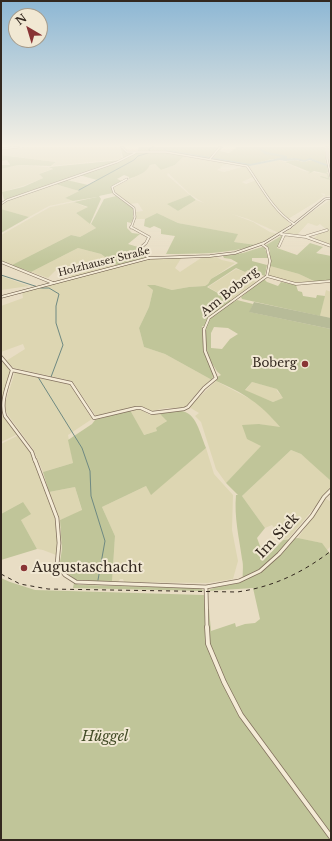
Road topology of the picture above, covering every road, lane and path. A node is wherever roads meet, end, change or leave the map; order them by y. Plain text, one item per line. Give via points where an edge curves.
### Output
1 (47, 186) edge
2 (115, 186) edge
3 (261, 186) edge
4 (331, 198) edge
5 (1, 204) edge
6 (294, 224) junction
7 (327, 230) dead end
8 (280, 235) junction
9 (284, 235) junction
10 (306, 237) junction
11 (263, 245) junction
12 (279, 246) dead end
13 (331, 246) edge
14 (149, 258) junction
15 (1, 262) edge
16 (267, 276) junction
17 (331, 281) edge
18 (53, 283) junction
19 (1, 297) edge
20 (1, 357) edge
21 (12, 370) junction
22 (331, 490) edge
23 (206, 587) junction
24 (331, 837) edge

1 - 5 street
2 - 14 street via 112,188 114,193 134,208 135,217 130,228 149,236 138,250
3 - 6 street via 288,221
4 - 6 street, Holzhauser Straße via 325,199
6 - 8 street, Holzhauser Straße
7 - 10 street
8 - 9 street
8 - 11 street, Holzhauser Straße
9 - 10 street
9 - 12 street
10 - 13 street
11 - 14 street, Holzhauser Straße via 228,254
11 - 16 street, Am Boberg via 267,248 270,261
14 - 18 street, Holzhauser Straße
15 - 18 street
16 - 17 street via 296,284
16 - 21 street, Am Boberg via 204,324 204,342 216,378 184,409 152,413 136,408 94,418 71,384
18 - 19 street, Holzhauser Straße
20 - 21 street
21 - 23 street, Im Siek via 3,410 36,459 57,518 60,543 57,563 62,572 72,581 80,583
22 - 23 street, Im Siek via 279,554 260,571 239,581
23 - 24 street via 208,644 224,682 241,715

